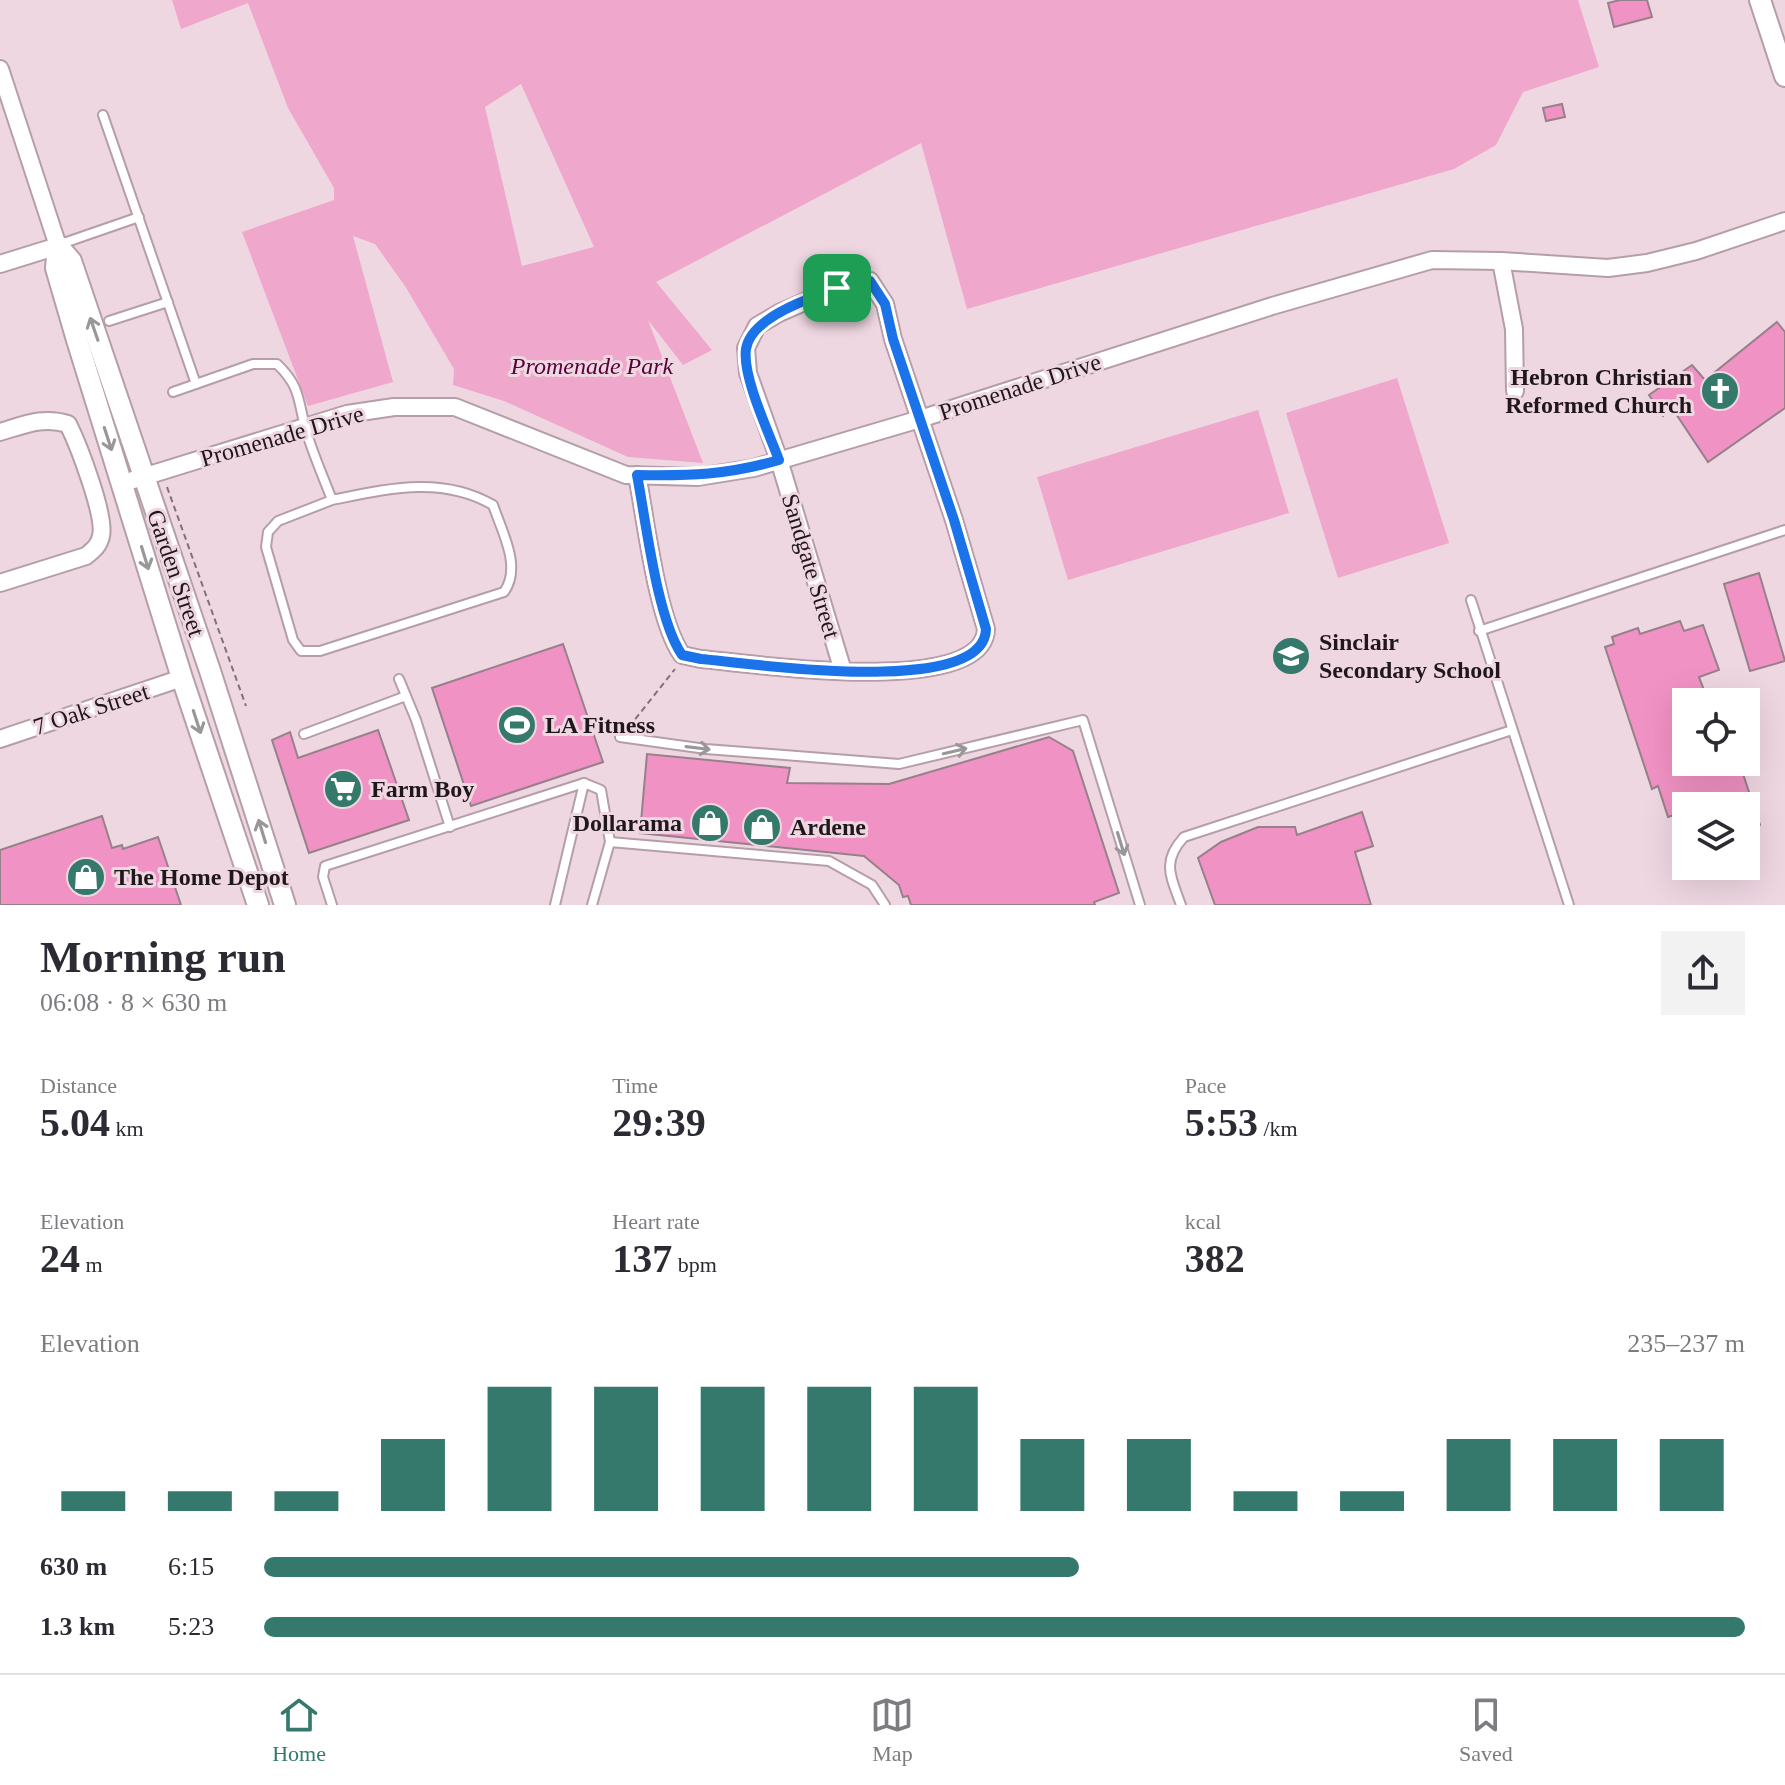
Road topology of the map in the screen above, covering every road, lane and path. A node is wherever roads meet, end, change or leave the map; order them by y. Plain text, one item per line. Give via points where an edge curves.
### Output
1 (1760, 0) edge
2 (0, 69) edge
3 (1785, 76) edge
4 (103, 115) dead end
5 (139, 217) junction
6 (1785, 221) edge
7 (58, 246) junction
8 (1501, 261) junction
9 (0, 264) edge
10 (168, 302) junction
11 (109, 321) dead end
12 (196, 384) junction
13 (1515, 391) dead end
14 (173, 392) dead end
15 (920, 419) junction
16 (305, 427) junction
17 (0, 432) edge
18 (779, 460) junction
19 (152, 474) junction
20 (637, 475) junction
21 (122, 484) junction
22 (332, 500) junction
23 (1785, 530) edge
24 (0, 583) edge
25 (1471, 600) dead end
26 (1479, 631) junction
27 (686, 656) junction
28 (843, 671) junction
29 (182, 678) junction
30 (399, 679) dead end
31 (406, 696) junction
32 (246, 706) dead end
33 (1512, 730) junction
34 (304, 734) dead end
35 (620, 737) joint
36 (0, 739) edge
37 (238, 757) junction
38 (211, 766) junction
39 (584, 783) junction
40 (450, 827) junction
41 (610, 842) junction
42 (258, 905) edge
43 (285, 905) edge
44 (332, 905) edge
45 (555, 905) edge
46 (592, 905) edge
47 (885, 905) edge
48 (1140, 905) edge
49 (1181, 905) edge
50 (1569, 905) edge

1 - 3 street
2 - 7 street, Garden Street
4 - 5 lane
5 - 7 lane
5 - 10 lane
6 - 8 street, Promenade Drive via 1647,263 1608,268
7 - 9 street
19 -> 7 street, Garden Street via 71,261
7 -> 21 street, Garden Street via 56,268
8 - 13 street via 1514,329
8 - 15 street, Promenade Drive via 1432,260
10 - 11 lane
10 - 12 lane
12 - 14 lane
12 - 16 lane via 253,364 277,364 292,379
15 - 18 street, Promenade Drive
15 - 18 street, Sandgate Street via 885,304 870,281 837,288 757,326 746,348 748,373
15 - 28 street via 985,637 972,655 950,665 896,673
16 - 19 street, Promenade Drive
16 - 20 street, Promenade Drive via 394,407 455,407
16 - 22 lane
17 - 24 street via 40,420 68,424 102,533 86,556
18 - 20 street, Promenade Drive via 698,477
18 - 28 street, Sandgate Street
19 - 21 street, Promenade Drive
19 - 32 path
19 - 37 street, Garden Street
20 - 27 street via 662,603 673,643
21 -> 29 street, Garden Street
22 - 22 lane via 278,521 268,532 266,547 293,640 301,651 320,651 504,592 511,582 513,568 493,505 479,496 417,485
23 - 26 lane
25 - 26 lane
26 - 33 lane
27 - 28 street
27 - 35 path
29 - 36 street, 7 Oak Street
29 -> 38 street, Garden Street
30 - 31 lane
31 - 34 lane
31 - 40 lane
33 - 49 lane via 1184,837 1173,848 1168,867
33 - 50 lane
35 -> 48 lane via 899,764 1083,720
37 - 38 lane
43 -> 37 street, Garden Street
38 - 42 street, Garden Street
39 - 40 lane
39 - 41 lane via 601,790
39 - 45 lane
40 - 44 lane via 325,866
41 - 46 lane
41 - 47 lane via 829,861 872,885

